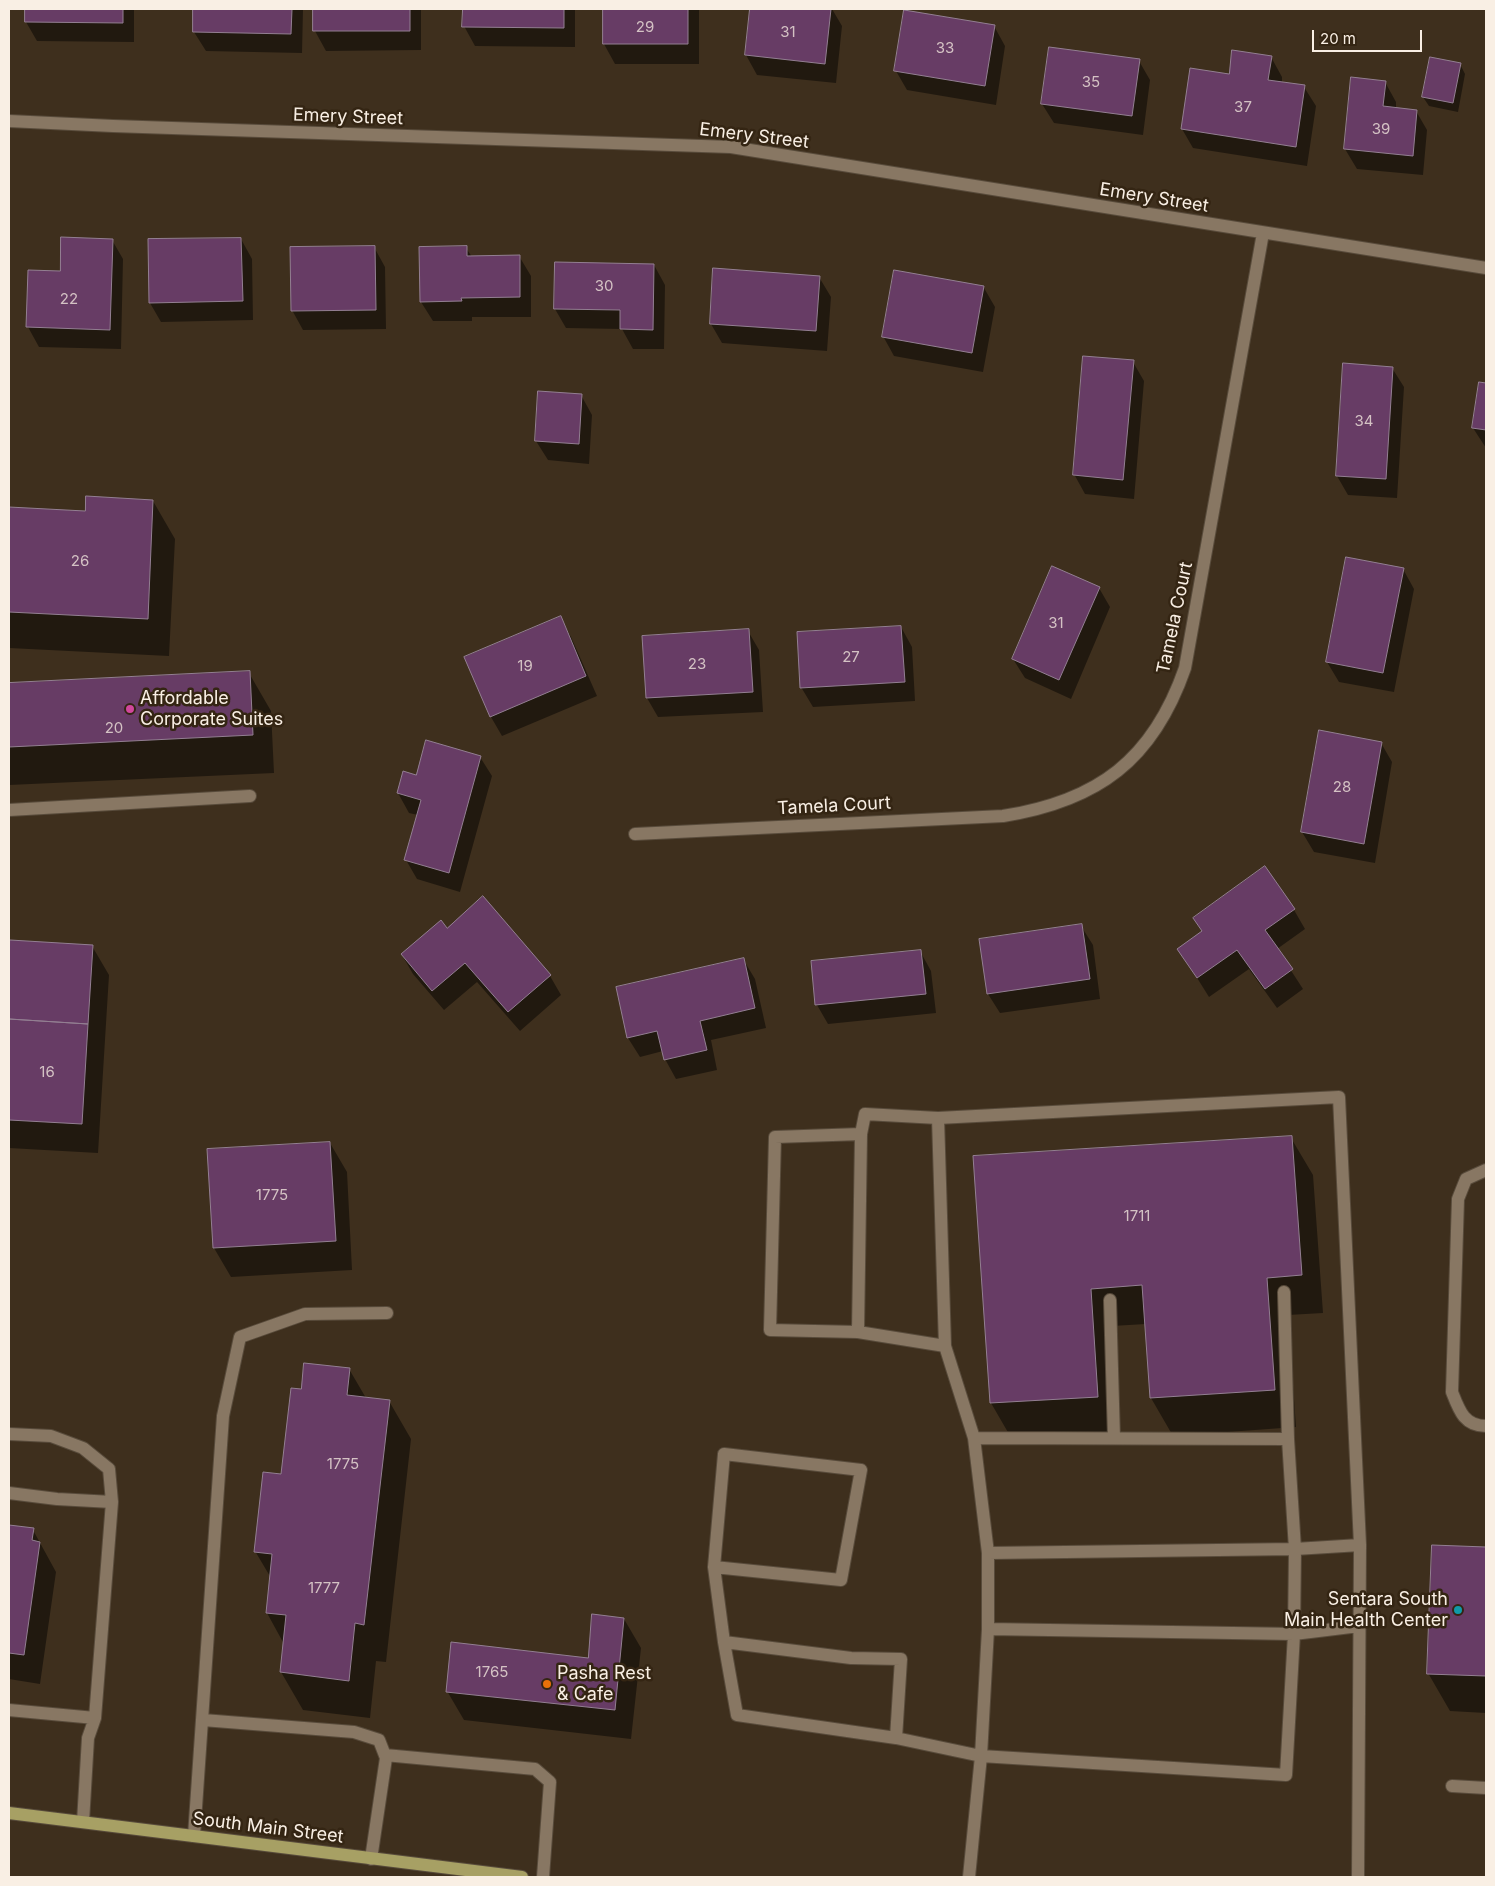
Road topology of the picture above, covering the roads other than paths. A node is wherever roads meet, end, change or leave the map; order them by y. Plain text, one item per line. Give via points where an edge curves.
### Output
1 (9, 121) edge
2 (1263, 233) junction
3 (1486, 268) edge
4 (250, 796) dead end
5 (9, 810) edge
6 (635, 834) dead end
7 (938, 1118) junction
8 (861, 1134) junction
9 (1486, 1170) edge
10 (1284, 1292) dead end
11 (1110, 1300) dead end
12 (387, 1314) dead end
13 (858, 1332) junction
14 (945, 1346) junction
15 (1486, 1426) edge
16 (9, 1434) edge
17 (974, 1438) junction
18 (1114, 1438) junction
19 (1288, 1439) junction
20 (9, 1493) edge
21 (112, 1502) junction
22 (1360, 1545) junction
23 (1295, 1549) junction
24 (988, 1553) junction
25 (714, 1567) junction
26 (1359, 1626) junction
27 (988, 1629) junction
28 (1294, 1634) junction
29 (724, 1642) junction
30 (9, 1710) edge
31 (95, 1718) junction
32 (202, 1720) junction
33 (896, 1738) junction
34 (385, 1755) junction
35 (981, 1756) junction
36 (1452, 1786) dead end
37 (1486, 1788) edge
38 (9, 1813) edge
39 (82, 1822) junction
40 (194, 1836) junction
41 (371, 1859) junction
42 (522, 1877) edge
43 (542, 1877) edge
44 (970, 1877) edge
45 (1358, 1877) edge

1 - 2 street, Emery Street via 731,147
2 - 3 street, Emery Street
2 - 6 street, Tamela Court via 1185,668 1164,716 1151,737 1129,761 1096,786 1031,812
4 - 5 street
7 - 8 street via 865,1114
7 - 14 street
7 - 22 street via 1339,1097
8 - 13 street
8 - 13 street via 775,1137 770,1320 770,1330
9 - 15 street via 1466,1179 1458,1199 1452,1392 1460,1414 1476,1426
10 - 19 street
11 - 18 street
12 - 32 street via 305,1314 240,1337 223,1416
13 - 14 street
14 - 17 street
16 - 21 street via 51,1436 84,1448 109,1469
17 - 18 street
17 - 24 street
18 - 19 street
19 - 23 street
20 - 21 street
21 - 31 street
22 - 23 street
22 - 26 street
23 - 24 street
23 - 28 street
24 - 27 street
25 - 25 street via 724,1454 861,1470 841,1580
25 - 29 street
26 - 28 street
26 - 45 street
27 - 28 street
27 - 35 street
28 - 35 street via 1286,1775
29 - 33 street via 737,1715
29 - 33 street via 851,1658 901,1659
30 - 31 street
31 - 39 street via 88,1738
32 - 34 street via 354,1732 379,1740
32 - 40 street
33 - 35 street
34 - 41 street
34 - 43 street via 535,1769 550,1782
35 - 44 street
36 - 37 street
38 - 39 main road, South Main Street
39 - 40 main road, South Main Street
40 - 41 main road, South Main Street
41 - 42 main road, South Main Street

